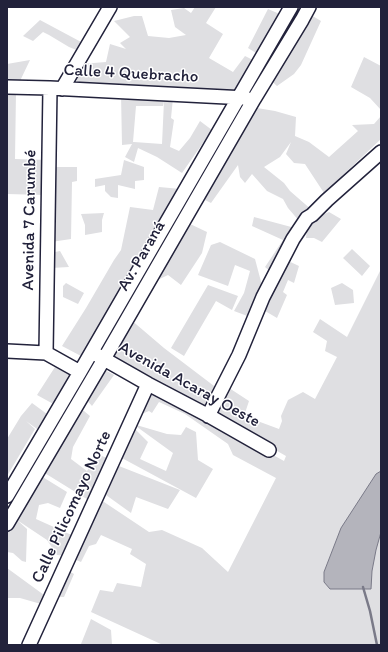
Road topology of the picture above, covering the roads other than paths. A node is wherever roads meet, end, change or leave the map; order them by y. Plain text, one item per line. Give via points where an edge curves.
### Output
1 (110, 7) edge
2 (291, 7) edge
3 (309, 7) edge
4 (7, 87) edge
5 (56, 88) junction
6 (238, 98) junction
7 (254, 99) junction
8 (381, 152) edge
9 (7, 351) edge
10 (92, 352) junction
11 (46, 353) junction
12 (104, 359) junction
13 (80, 372) junction
14 (148, 384) junction
15 (208, 416) junction
16 (269, 450) dead end
17 (7, 496) edge
18 (7, 524) edge
19 (29, 645) edge

1 - 5 street, Avenida 7 Carumbé
2 - 6 street, Av. Paraná
3 - 7 street, Av. Paraná
4 - 5 street, Calle 4 Quebracho
5 - 6 street, Calle 4 Quebracho
5 - 11 street, Avenida 7 Carumbé
6 - 7 street, Calle 4 Quebracho
6 - 10 street, Av. Paraná
7 - 12 street, Av. Paraná
8 - 15 street via 307,218 293,239
9 - 11 street
10 - 12 street, Avenida Acaray Oeste
10 - 13 street, Av. Paraná
11 - 13 street
12 - 14 street, Avenida Acaray Oeste
12 - 18 street, Av. Paraná
13 - 17 street, Av. Paraná
14 - 15 street, Avenida Acaray Oeste
14 - 19 street, Calle Pilicomayo Norte
15 - 16 street, Avenida Acaray Oeste

